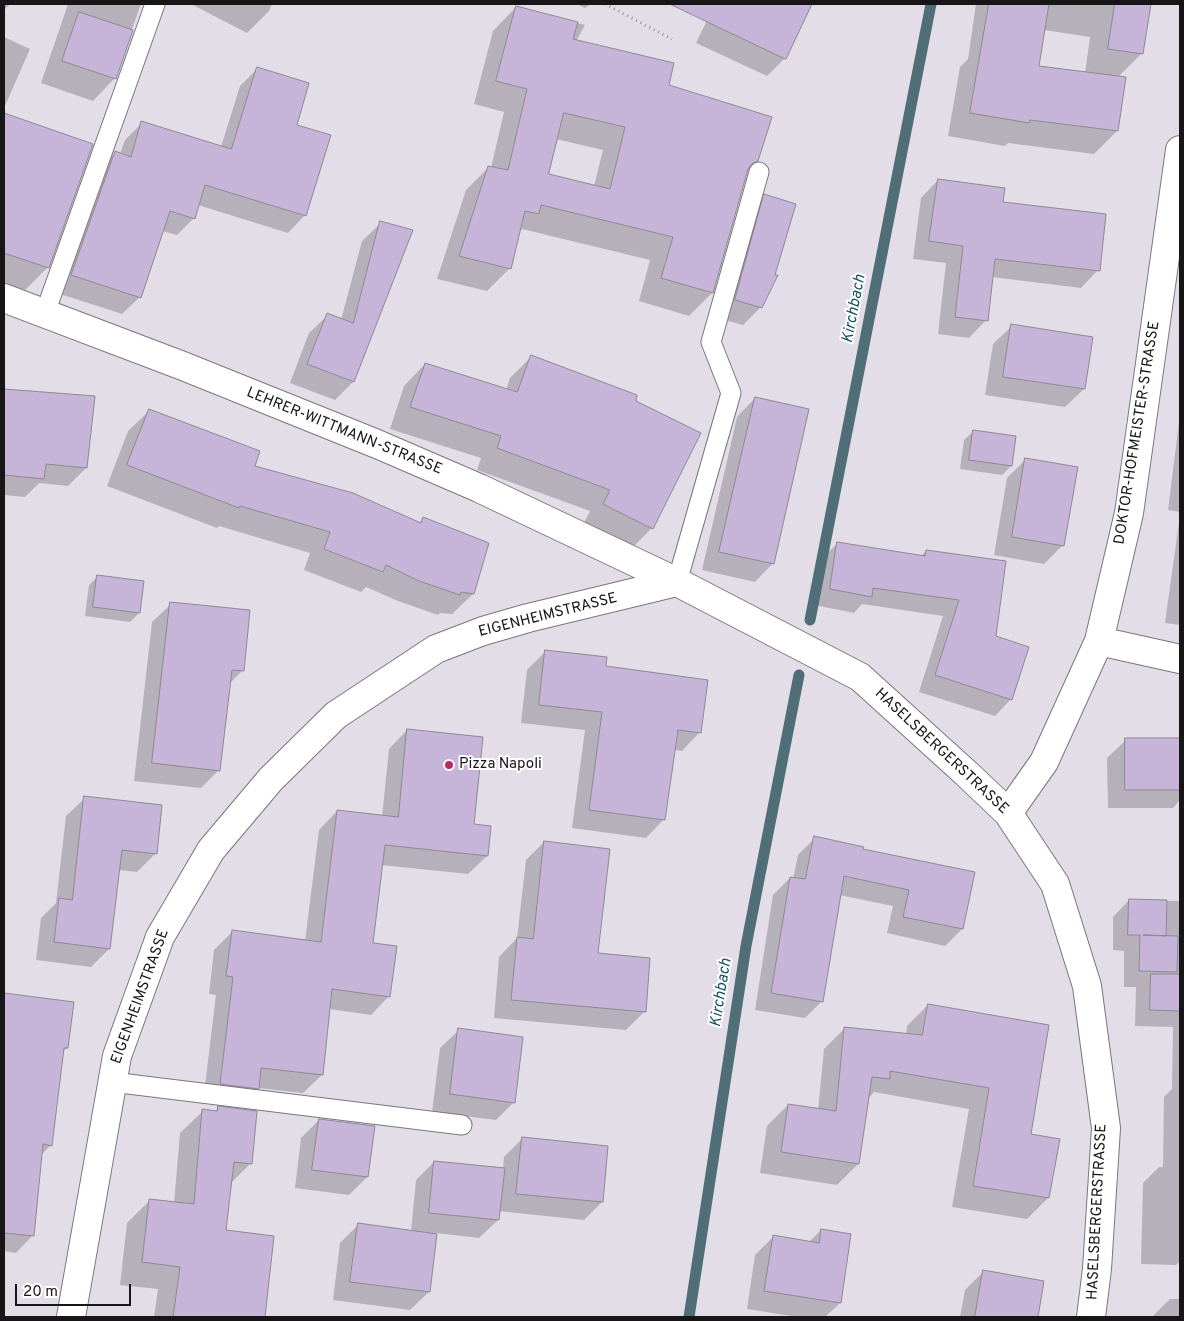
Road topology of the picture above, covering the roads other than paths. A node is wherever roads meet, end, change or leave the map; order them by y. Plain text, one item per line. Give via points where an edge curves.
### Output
1 (155, 4) edge
2 (1180, 150) edge
3 (758, 172) dead end
4 (4, 298) edge
5 (45, 314) junction
6 (677, 582) junction
7 (1099, 641) junction
8 (1180, 659) edge
9 (1008, 813) junction
10 (112, 1082) junction
11 (462, 1125) dead end
12 (71, 1317) edge
13 (1091, 1317) edge

1 - 5 lane
2 - 7 street, DOKTOR-HOFMEISTER-STRASSE via 1129,513
3 - 6 lane via 711,342 731,393
4 - 5 street, LEHRER-WITTMANN-STRASSE
5 - 6 street, LEHRER-WITTMANN-STRASSE via 201,373 479,488
6 - 9 street, HASELSBERGERSTRASSE via 860,677
6 - 10 street, EIGENHEIMSTRASSE via 483,631 436,649 336,715 270,779 211,850 187,889 160,937 117,1056
7 - 8 street
7 - 9 street, DOKTOR-HOFMEISTER-STRASSE via 1044,762
9 - 13 street, HASELSBERGERSTRASSE via 1055,884 1087,986 1106,1128
10 - 11 lane
10 - 12 street, EIGENHEIMSTRASSE

